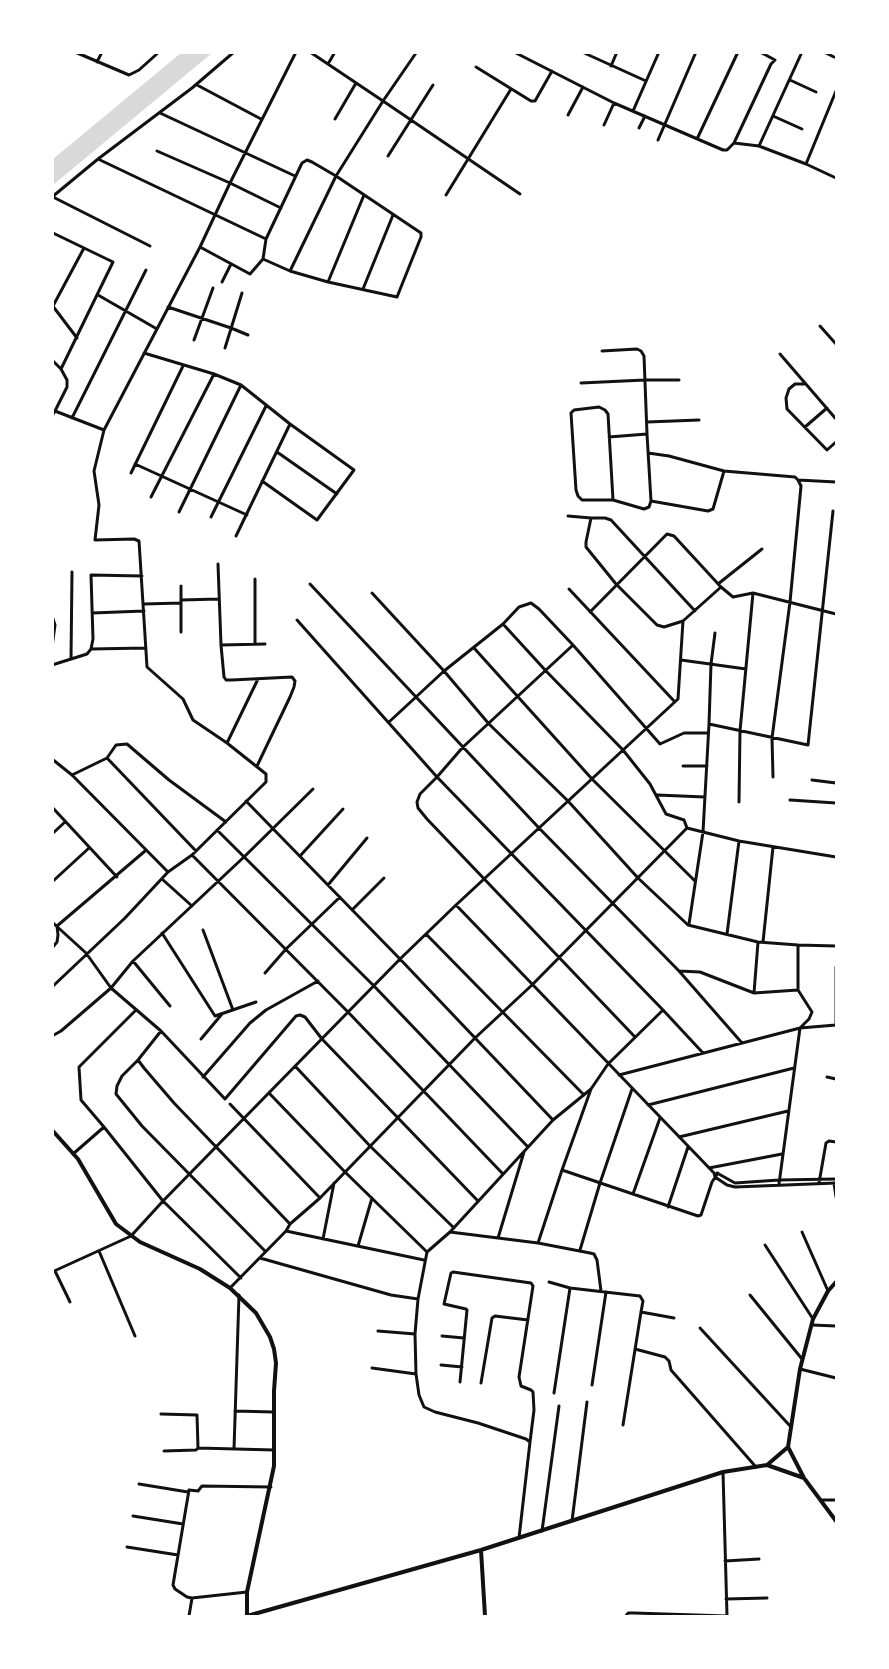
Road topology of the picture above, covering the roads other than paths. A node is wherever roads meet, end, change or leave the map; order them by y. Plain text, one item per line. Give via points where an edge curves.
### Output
1 (102, 52) edge
2 (159, 52) edge
3 (234, 52) edge
4 (296, 52) edge
5 (310, 52) edge
6 (335, 52) edge
7 (514, 52) edge
8 (582, 52) edge
9 (617, 52) edge
10 (659, 52) edge
11 (696, 52) edge
12 (738, 52) edge
13 (760, 52) edge
14 (802, 52) edge
15 (824, 52) edge
16 (76, 53) edge
17 (415, 53) edge
18 (834, 57) dead end
19 (98, 62) junction
20 (328, 64) junction
21 (611, 66) junction
22 (476, 67) dead end
23 (552, 71) junction
24 (790, 80) junction
25 (646, 81) junction
26 (356, 83) junction
27 (197, 85) junction
28 (433, 85) dead end
29 (583, 87) junction
30 (511, 89) junction
31 (836, 91) edge
32 (816, 92) dead end
33 (383, 101) junction
34 (614, 103) junction
35 (633, 110) junction
36 (160, 113) junction
37 (568, 115) dead end
38 (645, 116) junction
39 (773, 116) junction
40 (261, 119) junction
41 (335, 119) dead end
42 (411, 120) junction
43 (604, 125) dead end
44 (666, 125) junction
45 (640, 128) dead end
46 (802, 129) dead end
47 (697, 139) junction
48 (658, 140) dead end
49 (734, 143) junction
50 (759, 146) junction
51 (157, 151) dead end
52 (245, 152) junction
53 (388, 156) dead end
54 (467, 158) junction
55 (98, 159) junction
56 (806, 164) junction
57 (294, 176) junction
58 (336, 176) junction
59 (836, 178) edge
60 (230, 183) junction
61 (520, 194) dead end
62 (364, 195) junction
63 (446, 195) dead end
64 (53, 197) edge
65 (280, 208) junction
66 (214, 215) junction
67 (394, 215) junction
68 (53, 234) edge
69 (266, 239) junction
70 (150, 246) dead end
71 (200, 247) junction
72 (84, 248) junction
73 (263, 259) junction
74 (231, 264) junction
75 (146, 270) dead end
76 (290, 271) junction
77 (222, 282) dead end
78 (328, 282) junction
79 (213, 288) dead end
80 (363, 290) junction
81 (242, 293) dead end
82 (98, 295) junction
83 (53, 305) edge
84 (168, 307) junction
85 (124, 311) junction
86 (202, 318) junction
87 (820, 326) dead end
88 (232, 328) junction
89 (157, 329) junction
90 (248, 335) dead end
91 (77, 338) junction
92 (194, 340) dead end
93 (836, 344) edge
94 (225, 348) dead end
95 (602, 351) dead end
96 (144, 353) junction
97 (780, 354) dead end
98 (52, 360) edge
99 (183, 366) junction
100 (61, 369) junction
101 (214, 374) junction
102 (645, 380) junction
103 (679, 380) dead end
104 (581, 383) dead end
105 (806, 384) junction
106 (241, 385) junction
107 (266, 406) junction
108 (827, 408) junction
109 (55, 411) junction
110 (52, 416) edge
111 (72, 418) junction
112 (836, 419) edge
113 (699, 420) dead end
114 (647, 422) junction
115 (290, 424) junction
116 (806, 427) junction
117 (104, 430) junction
118 (647, 434) junction
119 (609, 437) junction
120 (836, 442) edge
121 (276, 452) junction
122 (648, 453) junction
123 (135, 464) junction
124 (724, 471) junction
125 (131, 473) dead end
126 (162, 476) junction
127 (798, 480) junction
128 (262, 481) junction
129 (836, 482) edge
130 (190, 488) junction
131 (337, 494) junction
132 (151, 497) dead end
133 (613, 500) junction
134 (219, 501) junction
135 (651, 501) junction
136 (832, 511) dead end
137 (178, 512) dead end
138 (247, 514) junction
139 (568, 516) dead end
140 (211, 517) dead end
141 (591, 518) junction
142 (236, 536) dead end
143 (762, 549) dead end
144 (644, 557) junction
145 (218, 564) dead end
146 (72, 572) dead end
147 (142, 576) junction
148 (255, 579) dead end
149 (310, 584) dead end
150 (616, 584) junction
151 (181, 586) dead end
152 (720, 586) junction
153 (569, 589) dead end
154 (372, 593) dead end
155 (754, 593) junction
156 (219, 599) junction
157 (181, 601) junction
158 (790, 602) junction
159 (144, 604) junction
160 (822, 610) junction
161 (144, 611) junction
162 (695, 611) junction
163 (590, 612) junction
164 (92, 613) junction
165 (836, 614) edge
166 (52, 616) edge
167 (297, 620) dead end
168 (683, 621) junction
169 (503, 624) junction
170 (181, 632) dead end
171 (715, 633) dead end
172 (255, 644) junction
173 (264, 644) dead end
174 (221, 645) junction
175 (573, 645) junction
176 (52, 647) edge
177 (146, 648) junction
178 (474, 648) junction
179 (91, 649) junction
180 (71, 659) junction
181 (680, 660) junction
182 (711, 664) junction
183 (52, 665) edge
184 (746, 669) junction
185 (444, 671) junction
186 (546, 671) junction
187 (258, 679) junction
188 (519, 696) junction
189 (415, 697) junction
190 (675, 702) junction
191 (389, 722) junction
192 (489, 724) junction
193 (709, 724) junction
194 (647, 728) junction
195 (740, 731) junction
196 (708, 733) junction
197 (772, 738) junction
198 (227, 743) junction
199 (462, 747) junction
200 (623, 750) junction
201 (107, 758) junction
202 (52, 759) edge
203 (257, 766) junction
204 (683, 766) dead end
205 (707, 766) junction
206 (72, 775) junction
207 (437, 777) junction
208 (773, 777) dead end
209 (592, 779) junction
210 (812, 780) dead end
211 (836, 783) edge
212 (313, 789) dead end
213 (657, 795) junction
214 (705, 798) junction
215 (790, 800) dead end
216 (246, 801) junction
217 (568, 801) junction
218 (739, 802) dead end
219 (836, 803) edge
220 (52, 808) edge
221 (343, 809) dead end
222 (65, 822) junction
223 (226, 822) junction
224 (539, 828) junction
225 (687, 828) junction
226 (273, 829) junction
227 (217, 830) junction
228 (703, 832) junction
229 (52, 834) edge
230 (367, 838) dead end
231 (739, 842) junction
232 (774, 847) junction
233 (89, 848) junction
234 (146, 851) junction
235 (196, 851) junction
236 (664, 851) junction
237 (511, 854) junction
238 (192, 855) junction
239 (300, 856) junction
240 (244, 857) junction
241 (836, 857) edge
242 (168, 872) junction
243 (117, 877) junction
244 (384, 878) dead end
245 (638, 878) junction
246 (162, 879) junction
247 (484, 879) junction
248 (695, 880) junction
249 (219, 881) junction
250 (52, 882) edge
251 (328, 885) junction
252 (340, 897) junction
253 (613, 903) junction
254 (456, 905) junction
255 (192, 906) junction
256 (352, 910) junction
257 (52, 922) edge
258 (311, 924) junction
259 (688, 925) junction
260 (57, 926) junction
261 (203, 930) dead end
262 (586, 930) junction
263 (162, 933) junction
264 (426, 934) junction
265 (727, 934) junction
266 (758, 942) junction
267 (763, 942) junction
268 (798, 945) junction
269 (836, 946) edge
270 (52, 948) edge
271 (286, 949) junction
272 (86, 953) junction
273 (560, 957) junction
274 (400, 959) junction
275 (133, 961) junction
276 (836, 967) edge
277 (679, 971) junction
278 (265, 973) dead end
279 (318, 981) junction
280 (532, 985) junction
281 (374, 986) junction
282 (52, 987) edge
283 (111, 988) junction
284 (798, 990) junction
285 (754, 993) junction
286 (256, 1002) dead end
287 (170, 1006) dead end
288 (136, 1010) junction
289 (233, 1010) junction
290 (663, 1010) junction
291 (348, 1012) junction
292 (502, 1012) junction
293 (223, 1013) junction
294 (836, 1025) edge
295 (800, 1028) junction
296 (161, 1032) junction
297 (52, 1036) edge
298 (635, 1037) junction
299 (475, 1038) junction
300 (201, 1039) dead end
301 (322, 1039) junction
302 (742, 1043) junction
303 (703, 1053) junction
304 (138, 1060) junction
305 (450, 1064) junction
306 (608, 1064) junction
307 (295, 1066) junction
308 (794, 1068) junction
309 (619, 1075) junction
310 (203, 1077) junction
311 (827, 1077) dead end
312 (836, 1079) edge
313 (591, 1089) junction
314 (632, 1089) junction
315 (424, 1091) junction
316 (269, 1093) junction
317 (584, 1095) junction
318 (230, 1104) dead end
319 (648, 1105) junction
320 (788, 1111) junction
321 (397, 1118) junction
322 (660, 1118) junction
323 (243, 1119) junction
324 (553, 1120) junction
325 (104, 1127) junction
326 (52, 1130) edge
327 (679, 1137) junction
328 (836, 1142) edge
329 (370, 1146) junction
330 (216, 1147) junction
331 (528, 1147) junction
332 (688, 1147) junction
333 (524, 1151) junction
334 (73, 1154) junction
335 (782, 1154) junction
336 (709, 1168) junction
337 (562, 1170) junction
338 (345, 1172) junction
339 (190, 1174) junction
340 (503, 1174) junction
341 (715, 1174) junction
342 (819, 1181) junction
343 (835, 1181) edge
344 (779, 1182) junction
345 (334, 1183) junction
346 (600, 1183) junction
347 (633, 1194) junction
348 (836, 1197) edge
349 (320, 1198) junction
350 (372, 1198) junction
351 (163, 1201) junction
352 (478, 1201) junction
353 (668, 1206) junction
354 (290, 1224) junction
355 (454, 1228) junction
356 (286, 1231) junction
357 (450, 1232) junction
358 (802, 1232) dead end
359 (131, 1236) junction
360 (498, 1238) junction
361 (324, 1239) junction
362 (538, 1242) junction
363 (765, 1245) dead end
364 (358, 1246) junction
365 (580, 1250) junction
366 (99, 1251) junction
367 (265, 1251) junction
368 (427, 1252) junction
369 (260, 1258) junction
370 (424, 1260) junction
371 (54, 1271) edge
372 (241, 1278) junction
373 (549, 1282) dead end
374 (836, 1282) edge
375 (230, 1288) junction
376 (570, 1288) junction
377 (604, 1291) junction
378 (828, 1291) junction
379 (750, 1295) dead end
380 (239, 1296) junction
381 (418, 1299) junction
382 (70, 1302) dead end
383 (641, 1312) junction
384 (674, 1318) dead end
385 (813, 1319) junction
386 (528, 1320) junction
387 (812, 1325) junction
388 (836, 1326) edge
389 (700, 1328) dead end
390 (378, 1331) dead end
391 (415, 1334) junction
392 (135, 1336) dead end
393 (442, 1336) dead end
394 (464, 1338) junction
395 (635, 1349) junction
396 (803, 1360) junction
397 (441, 1366) dead end
398 (462, 1367) junction
399 (372, 1368) dead end
400 (800, 1369) junction
401 (416, 1374) junction
402 (836, 1378) edge
403 (460, 1382) dead end
404 (480, 1383) dead end
405 (592, 1385) dead end
406 (554, 1392) dead end
407 (587, 1402) dead end
408 (559, 1406) dead end
409 (235, 1411) junction
410 (273, 1412) junction
411 (161, 1414) dead end
412 (624, 1425) dead end
413 (791, 1428) junction
414 (530, 1442) junction
415 (788, 1447) junction
416 (198, 1448) junction
417 (234, 1449) junction
418 (274, 1450) junction
419 (164, 1451) dead end
420 (767, 1465) junction
421 (756, 1467) junction
422 (723, 1472) junction
423 (804, 1478) junction
424 (139, 1484) dead end
425 (271, 1487) junction
426 (188, 1492) junction
427 (821, 1500) junction
428 (836, 1500) edge
429 (133, 1516) dead end
430 (836, 1521) edge
431 (572, 1522) junction
432 (184, 1524) junction
433 (542, 1531) junction
434 (519, 1538) junction
435 (127, 1547) dead end
436 (481, 1550) junction
437 (178, 1555) junction
438 (759, 1559) dead end
439 (725, 1561) junction
440 (247, 1592) junction
441 (192, 1598) junction
442 (767, 1598) dead end
443 (726, 1599) junction
444 (189, 1616) edge
445 (246, 1616) edge
446 (485, 1616) edge
447 (626, 1616) edge
448 (727, 1616) edge

1 - 19 street
2 - 19 street via 129,75
3 - 27 street
4 - 40 street
5 - 20 street
6 - 20 street
7 - 23 street
8 - 21 street
9 - 21 street
10 - 25 street
11 - 44 street
12 - 47 street
13 - 49 street via 775,60
14 - 24 street
15 - 18 street
16 - 19 street
17 - 33 street
20 - 26 street
21 - 25 street
22 - 30 street
23 - 29 street
23 - 30 street via 535,101
24 - 32 street
24 - 39 street
25 - 35 street
26 - 33 street
26 - 41 street
27 - 36 street
27 - 40 street
28 - 42 street
29 - 34 street
29 - 37 street
30 - 54 street
31 - 56 street
33 - 42 street
33 - 58 street
34 - 35 street
34 - 43 street
35 - 38 street
36 - 52 street
36 - 55 street
38 - 44 street
38 - 45 street
39 - 46 street
39 - 50 street
40 - 52 street
42 - 53 street
42 - 54 street
44 - 47 street
44 - 48 street
47 - 49 street via 723,150
49 - 50 street
50 - 56 street
51 - 60 street
52 - 57 street
52 - 60 street
54 - 61 street
54 - 63 street
55 - 64 street
55 - 66 street
56 - 59 street
57 - 58 street via 307,160
57 - 65 street
58 - 62 street
58 - 76 street
60 - 65 street
60 - 66 street
62 - 67 street
62 - 78 street
64 - 70 street
65 - 69 street
66 - 69 street
66 - 71 street
67 - 80 street
67 - 80 street via 421,233 397,297
68 - 72 street
69 - 73 street
71 - 74 street
71 - 84 street
72 - 82 street via 113,262
72 - 83 street
73 - 74 street via 250,274
73 - 76 street
74 - 77 street
75 - 85 street
76 - 78 street
78 - 80 street
79 - 86 street
81 - 88 street
82 - 85 street
82 - 91 street
83 - 91 street
84 - 86 street
84 - 89 street
85 - 89 street
85 - 111 street
86 - 88 street
86 - 92 street
87 - 93 street
88 - 90 street
88 - 94 street
89 - 96 street
91 - 100 street
95 - 102 street via 636,348 641,351
96 - 99 street
96 - 117 street
97 - 105 street
98 - 100 street
99 - 101 street
99 - 123 street
100 - 109 street via 67,387
101 - 106 street
101 - 126 street
102 - 103 street
102 - 104 street
102 - 114 street
105 - 108 street
105 - 116 street via 795,384 786,398 787,409
106 - 107 street
106 - 130 street
107 - 115 street
107 - 134 street
108 - 112 street
108 - 116 street
109 - 110 street
109 - 111 street
111 - 117 street
113 - 114 street
114 - 118 street
115 - 121 street
115 - 131 street via 354,470
116 - 120 street via 827,450
117 - 147 street via 94,471 99,504 95,540 139,541
118 - 119 street
118 - 122 street
119 - 133 street
119 - 133 street via 605,410 600,407 571,413 578,496 582,500
121 - 128 street
121 - 131 street
122 - 124 street
122 - 135 street
123 - 125 street
123 - 126 street
124 - 127 street
124 - 135 street via 713,508 708,511
126 - 130 street
126 - 132 street
127 - 129 street
127 - 158 street via 801,486
128 - 131 street via 317,520
128 - 138 street
130 - 134 street
130 - 137 street
133 - 135 street via 644,509
134 - 138 street
134 - 140 street
136 - 160 street
138 - 142 street
139 - 141 street
141 - 144 street via 611,520
141 - 150 street via 586,547
143 - 152 street
144 - 150 street
144 - 152 street via 667,534 674,536
144 - 162 street
145 - 156 street
146 - 180 street
147 - 159 street
147 - 164 street via 90,576
148 - 172 street
149 - 189 street
150 - 163 street
150 - 168 street via 657,625 664,627
151 - 157 street
152 - 155 street via 733,597
152 - 162 street
153 - 163 street
154 - 185 street
155 - 158 street
155 - 184 street
156 - 157 street
156 - 174 street
157 - 159 street
157 - 170 street
158 - 160 street
158 - 197 street
159 - 161 street
160 - 165 street
160 - 197 street via 808,745
161 - 164 street
161 - 177 street
162 - 168 street
163 - 190 street
164 - 179 street
166 - 176 street via 55,625
167 - 191 street
168 - 181 street
169 - 175 street via 519,606 531,603
169 - 178 street
169 - 186 street
171 - 182 street
172 - 173 street
172 - 174 street
174 - 187 street via 226,680
175 - 186 street
175 - 194 street
177 - 179 street
177 - 198 street via 149,670 183,698 193,720
178 - 185 street
178 - 188 street
179 - 180 street via 88,654
180 - 183 street
181 - 182 street
181 - 190 street via 678,699
182 - 184 street
182 - 193 street
184 - 195 street
185 - 189 street
185 - 192 street
186 - 188 street
186 - 200 street
187 - 198 street
187 - 203 street via 292,677 295,681
188 - 192 street
188 - 209 street
189 - 191 street
189 - 199 street
190 - 194 street
191 - 207 street
192 - 199 street
192 - 217 street
193 - 195 street
193 - 196 street
194 - 196 street via 660,744 684,734
194 - 200 street
195 - 197 street
195 - 218 street
196 - 205 street
197 - 208 street
198 - 203 street
199 - 207 street
199 - 224 street
200 - 209 street
200 - 213 street
201 - 206 street
201 - 223 street via 116,745 127,744
201 - 235 street
202 - 206 street
203 - 216 street via 266,774 266,782
204 - 205 street
205 - 214 street
206 - 234 street
207 - 237 street
207 - 247 street via 420,794 418,808
209 - 217 street
209 - 236 street
210 - 211 street
212 - 226 street
213 - 214 street
213 - 225 street via 666,814 684,820
214 - 228 street
215 - 219 street
216 - 223 street
216 - 226 street
217 - 224 street
217 - 245 street
220 - 222 street
221 - 239 street
222 - 229 street
222 - 233 street
223 - 227 street
224 - 237 street
224 - 253 street
225 - 228 street
225 - 236 street
226 - 239 street
226 - 240 street
227 - 235 street
227 - 240 street
228 - 231 street
228 - 248 street
230 - 251 street
231 - 232 street
231 - 265 street
232 - 241 street
232 - 267 street
233 - 243 street
233 - 250 street
234 - 242 street
234 - 243 street
235 - 238 street
236 - 245 street
236 - 248 street
237 - 247 street
237 - 262 street
238 - 242 street
238 - 249 street
239 - 251 street
240 - 249 street
240 - 258 street
242 - 246 street
243 - 260 street
244 - 256 street
245 - 253 street
245 - 259 street
246 - 255 street
246 - 272 street
247 - 254 street
247 - 273 street
248 - 259 street
249 - 255 street
249 - 271 street
251 - 252 street
252 - 256 street
252 - 258 street
253 - 262 street
253 - 277 street
254 - 264 street
254 - 280 street
255 - 263 street
256 - 274 street
257 - 260 street
258 - 271 street
258 - 281 street
259 - 265 street
260 - 270 street via 57,942
260 - 272 street
261 - 289 street
262 - 273 street
262 - 290 street
263 - 275 street
263 - 293 street via 215,1016
264 - 274 street
264 - 292 street
265 - 266 street
266 - 267 street
266 - 285 street
267 - 268 street
268 - 269 street
268 - 284 street
271 - 278 street
271 - 279 street
272 - 282 street
272 - 283 street
273 - 280 street
273 - 298 street
274 - 281 street
274 - 299 street
275 - 283 street
275 - 287 street
276 - 294 street
277 - 285 street via 700,972
277 - 302 street
279 - 291 street
279 - 310 street via 266,1010 250,1023
280 - 292 street
280 - 306 street
281 - 291 street
281 - 305 street
283 - 288 street
283 - 297 street
284 - 285 street
284 - 295 street via 812,1012
286 - 289 street
288 - 296 street
288 - 325 street via 79,1067 81,1100
289 - 293 street
290 - 298 street
290 - 303 street
291 - 301 street
291 - 315 street
292 - 299 street
292 - 317 street
293 - 300 street
294 - 295 street
295 - 302 street
295 - 308 street
296 - 304 street
296 - 310 street
298 - 306 street
299 - 305 street
299 - 324 street
301 - 307 street
301 - 310 street via 305,1017 296,1016 224,1099
301 - 321 street
302 - 303 street
303 - 309 street
304 - 330 street
304 - 339 street via 122,1076 116,1086 116,1094 142,1126
305 - 315 street
305 - 331 street
306 - 309 street
306 - 313 street
307 - 316 street
307 - 329 street
308 - 319 street
308 - 320 street
309 - 314 street
311 - 312 street
313 - 317 street
313 - 337 street
314 - 319 street
314 - 346 street
315 - 321 street
315 - 340 street
316 - 323 street
316 - 338 street
317 - 324 street
318 - 323 street
319 - 322 street
320 - 327 street
320 - 335 street
321 - 329 street
321 - 352 street
322 - 327 street
322 - 347 street
323 - 330 street
323 - 349 street
324 - 331 street
325 - 334 street
325 - 351 street
326 - 334 street
327 - 332 street
328 - 342 street via 826,1143
329 - 338 street
329 - 355 street
330 - 339 street
330 - 354 street
331 - 333 street
332 - 336 street
332 - 353 street
333 - 340 street
333 - 360 street
334 - 359 street via 116,1224
335 - 336 street
335 - 344 street
336 - 341 street
337 - 346 street
337 - 362 street
338 - 345 street
338 - 350 street
339 - 351 street
339 - 367 street
340 - 352 street
341 - 344 street via 727,1185 735,1187
341 - 353 street via 699,1216
342 - 343 street
342 - 344 street
343 - 348 street
345 - 349 street
345 - 361 street
346 - 347 street
346 - 365 street
347 - 353 street
349 - 354 street
350 - 364 street
350 - 368 street
351 - 359 street
351 - 372 street
352 - 355 street
354 - 356 street
355 - 357 street
356 - 361 street
356 - 367 street
357 - 360 street
357 - 368 street
358 - 378 street
359 - 366 street
359 - 375 street via 200,1269
360 - 362 street
361 - 364 street
362 - 365 street
363 - 385 street
364 - 370 street
365 - 377 street via 596,1257
366 - 371 street
366 - 392 street
367 - 369 street
368 - 370 street
369 - 372 street
369 - 381 street via 391,1296
370 - 381 street
371 - 382 street
372 - 375 street
373 - 376 street
374 - 378 street
375 - 380 street
376 - 377 street
376 - 406 street
377 - 383 street via 640,1296 643,1301
377 - 405 street
378 - 385 street
379 - 396 street
380 - 409 street
380 - 410 street via 256,1313 274,1350
381 - 391 street
383 - 384 street
383 - 395 street
385 - 387 street
386 - 394 street via 531,1283 452,1272 444,1304 467,1309
386 - 404 street via 492,1318
386 - 414 street via 519,1377 521,1386 532,1392 534,1410
387 - 388 street
387 - 396 street
389 - 413 street
390 - 391 street
391 - 401 street
393 - 394 street
394 - 398 street
395 - 412 street
395 - 421 street via 665,1357 671,1370
396 - 400 street
397 - 398 street
398 - 403 street
399 - 401 street
400 - 402 street
400 - 413 street
401 - 414 street via 424,1407
407 - 431 street
408 - 433 street
409 - 410 street
409 - 417 street
410 - 418 street
411 - 416 street via 197,1415
413 - 415 street
414 - 434 street
415 - 420 street
415 - 423 street
416 - 417 street
416 - 419 street
417 - 418 street
418 - 425 street
420 - 421 street
420 - 423 street
421 - 422 street
422 - 431 street
422 - 439 street
423 - 427 street
424 - 426 street
425 - 426 street via 202,1486
425 - 440 street
426 - 432 street
427 - 428 street
427 - 430 street
429 - 432 street
431 - 433 street
432 - 437 street
433 - 434 street
434 - 436 street
435 - 437 street
436 - 445 street
436 - 446 street
437 - 441 street via 173,1585
438 - 439 street
439 - 443 street
440 - 441 street
440 - 445 street
441 - 444 street
442 - 443 street
443 - 448 street
447 - 448 street via 628,1613

